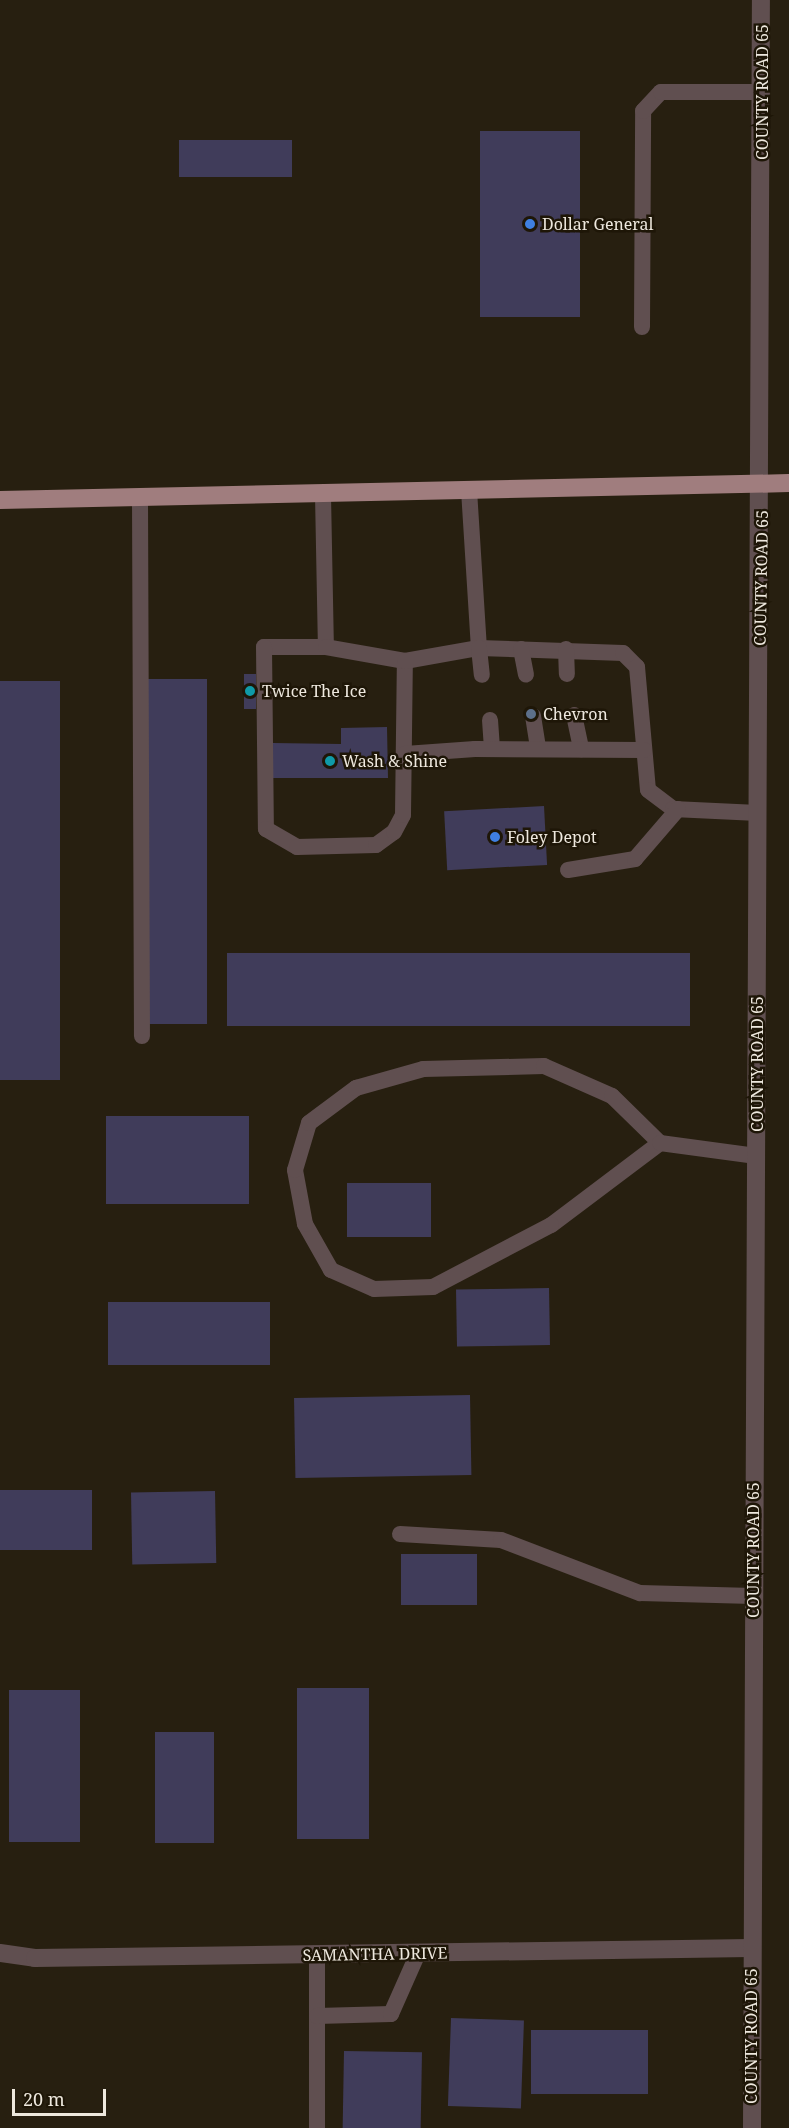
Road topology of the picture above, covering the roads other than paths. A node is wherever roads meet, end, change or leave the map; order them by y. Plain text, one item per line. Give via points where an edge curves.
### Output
1 (761, 0) edge
2 (762, 92) junction
3 (642, 327) dead end
4 (762, 482) junction
5 (789, 483) edge
6 (469, 490) junction
7 (323, 495) junction
8 (140, 499) junction
9 (0, 500) edge
10 (326, 647) junction
11 (479, 648) junction
12 (521, 649) junction
13 (566, 649) junction
14 (405, 661) junction
15 (567, 674) dead end
16 (482, 675) dead end
17 (526, 675) dead end
18 (533, 716) dead end
19 (574, 716) dead end
20 (489, 720) dead end
21 (492, 749) junction
22 (538, 749) junction
23 (581, 749) junction
24 (644, 750) junction
25 (405, 754) junction
26 (678, 809) junction
27 (758, 813) junction
28 (568, 870) dead end
29 (142, 1036) dead end
30 (660, 1143) junction
31 (756, 1156) junction
32 (400, 1534) dead end
33 (753, 1596) junction
34 (751, 1948) junction
35 (0, 1953) edge
36 (418, 1953) junction
37 (317, 1954) junction
38 (317, 2016) junction
39 (317, 2128) edge
40 (752, 2128) edge

1 - 2 street, COUNTY ROAD 65
2 - 3 lane via 661,92 644,111
2 - 4 street, COUNTY ROAD 65
4 - 5 main road
4 - 6 main road
4 - 27 street, COUNTY ROAD 65
6 - 7 main road
6 - 11 lane
7 - 8 main road
7 - 10 lane
8 - 9 main road
8 - 29 lane
10 - 14 lane
10 - 25 lane via 264,647 266,829 297,847 376,844 394,832 403,815
11 - 12 lane
11 - 14 lane
11 - 16 lane
12 - 13 lane
12 - 17 lane
13 - 15 lane
13 - 24 lane via 623,653 637,667
14 - 25 lane
18 - 22 lane
19 - 23 lane
20 - 21 lane
21 - 22 lane
21 - 25 lane
22 - 23 lane
23 - 24 lane
24 - 26 lane via 648,790
26 - 27 lane
26 - 28 lane via 635,859
27 - 31 street, COUNTY ROAD 65
30 - 30 lane via 612,1096 544,1066 423,1069 356,1088 309,1123 295,1170 305,1224 330,1270 374,1289 433,1287 551,1225
30 - 31 lane
31 - 33 street, COUNTY ROAD 65
32 - 33 lane via 501,1540 640,1593
33 - 34 street, COUNTY ROAD 65
34 - 36 street, SAMANTHA DRIVE
34 - 40 street, COUNTY ROAD 65
35 - 37 street, SAMANTHA DRIVE via 35,1958
36 - 37 street, SAMANTHA DRIVE
36 - 38 lane via 391,2014
37 - 38 lane
38 - 39 lane

